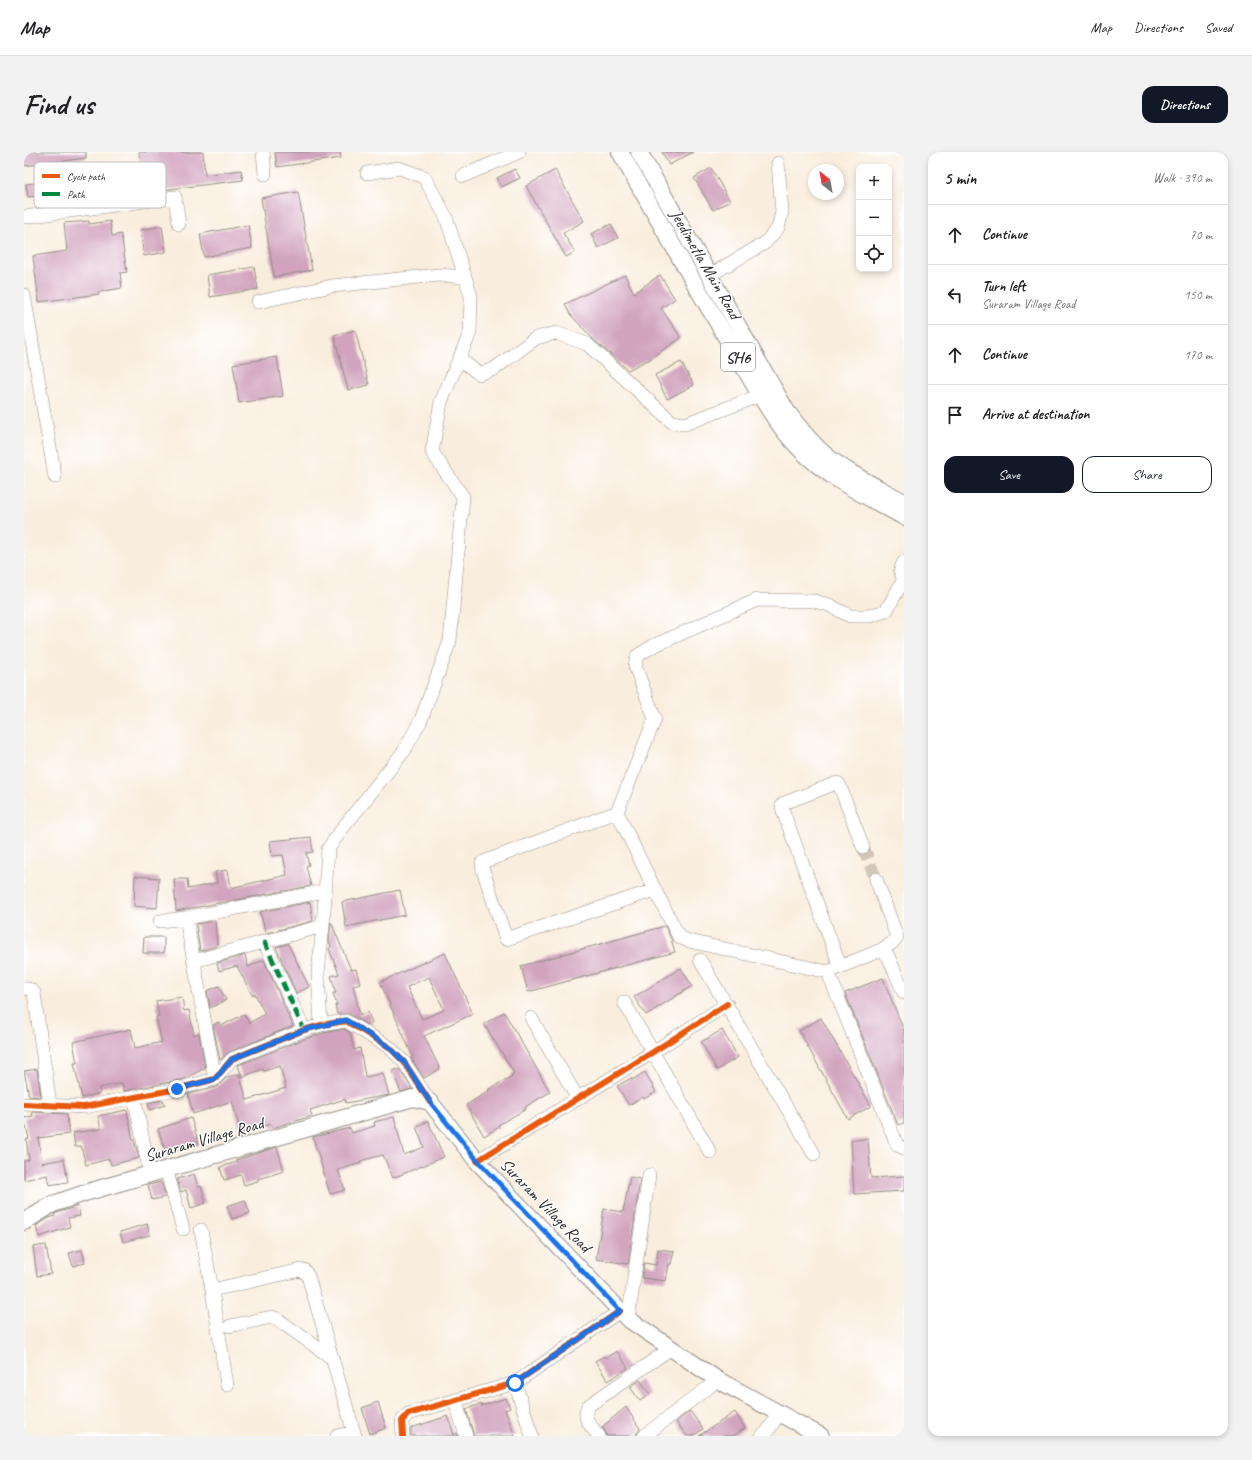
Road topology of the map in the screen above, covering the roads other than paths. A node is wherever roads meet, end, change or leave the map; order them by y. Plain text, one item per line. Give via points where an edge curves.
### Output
1 (263, 152) edge
2 (519, 152) edge
3 (620, 152) edge
4 (639, 152) edge
5 (778, 163) dead end
6 (367, 173) dead end
7 (265, 174) dead end
8 (463, 176) dead end
9 (166, 198) edge
10 (92, 208) edge
11 (24, 217) edge
12 (179, 224) dead end
13 (710, 275) junction
14 (465, 277) junction
15 (24, 295) edge
16 (258, 302) dead end
17 (460, 358) junction
18 (761, 395) junction
19 (55, 477) dead end
20 (904, 502) edge
21 (904, 517) edge
22 (904, 562) edge
23 (904, 579) edge
24 (617, 812) junction
25 (863, 847) tunnel mouth
26 (876, 879) tunnel mouth
27 (655, 890) junction
28 (325, 891) junction
29 (186, 918) junction
30 (160, 921) dead end
31 (323, 926) junction
32 (264, 941) junction
33 (881, 950) junction
34 (700, 960) dead end
35 (194, 961) junction
36 (840, 966) junction
37 (828, 972) junction
38 (24, 990) edge
39 (904, 994) edge
40 (624, 1002) dead end
41 (727, 1004) junction
42 (531, 1018) dead end
43 (321, 1025) junction
44 (304, 1030) junction
45 (653, 1052) junction
46 (215, 1079) junction
47 (134, 1096) junction
48 (578, 1098) junction
49 (430, 1102) junction
50 (24, 1104) edge
51 (50, 1105) junction
52 (904, 1148) edge
53 (710, 1152) dead end
54 (814, 1154) dead end
55 (478, 1161) junction
56 (166, 1169) junction
57 (150, 1174) junction
58 (649, 1175) dead end
59 (24, 1222) edge
60 (183, 1229) dead end
61 (201, 1230) dead end
62 (212, 1290) junction
63 (624, 1315) junction
64 (230, 1326) dead end
65 (670, 1349) junction
66 (332, 1358) junction
67 (718, 1380) junction
68 (515, 1383) junction
69 (227, 1385) dead end
70 (455, 1400) junction
71 (779, 1414) junction
72 (354, 1434) edge
73 (337, 1436) edge
74 (403, 1436) edge
75 (466, 1436) edge
76 (532, 1436) edge
77 (599, 1436) edge
78 (644, 1436) edge
79 (762, 1436) edge
80 (821, 1436) edge

1 - 7 street
2 - 8 street
3 - 18 main road, Jeedimetla Main Road / SH6 via 702,298
4 - 13 main road, Jeedimetla Main Road / SH6
5 - 13 street via 782,212 778,228 765,243
6 - 14 street via 399,168 424,177 446,216
9 - 12 street via 175,197
10 - 11 street
13 - 20 main road, Jeedimetla Main Road / SH6 via 767,379 806,436 838,464
14 - 16 street via 439,276 332,286
14 - 17 street via 471,296 470,333
15 - 19 street
17 - 18 street via 479,374 494,369 536,338 556,333 587,344 672,422 685,424
17 - 28 street via 441,402 432,452 463,497 450,641 421,720 404,751 328,849
18 - 21 main road, Jeedimetla Main Road / SH6 via 770,411 813,462
22 - 23 street via 900,570
23 - 24 street via 886,611 869,616 850,616 829,605 814,601 757,600 653,646 637,656 635,666 655,719
24 - 27 street
24 - 27 street via 483,862 483,870 506,939
25 - 36 street via 839,784 782,805
26 - 33 street via 896,936 892,943
27 - 37 street via 679,937
28 - 29 street
28 - 31 street
29 - 30 street
29 - 35 street
31 - 32 street
31 - 43 street via 318,973
32 - 35 street
32 - 44 street
33 - 36 street
33 - 39 street via 888,956
34 - 41 street
35 - 46 street
36 - 37 street
37 - 52 street via 897,1145
38 - 51 street via 32,990 34,994
40 - 45 street
41 - 45 street
41 - 54 street
42 - 48 street
43 - 44 street
43 - 49 street via 346,1020 389,1047 404,1062
44 - 46 street via 232,1059
45 - 48 street
45 - 53 street
46 - 47 street
47 - 51 street via 84,1107
47 - 57 street
48 - 55 street
49 - 55 main road, Suraram Village Road
49 - 56 main road, Suraram Village Road via 413,1098
50 - 51 street
55 - 63 main road, Suraram Village Road
56 - 57 main road, Suraram Village Road
56 - 60 street
57 - 59 main road, Suraram Village Road via 53,1204
58 - 63 street
61 - 62 street
62 - 66 street via 304,1270
62 - 69 street
63 - 65 main road, Suraram Village Road
63 - 68 street
64 - 66 street via 272,1317
65 - 67 main road, Suraram Village Road
65 - 77 street via 588,1406 585,1412 586,1419
66 - 72 street
67 - 71 main road, Suraram Village Road
67 - 78 street
68 - 70 street
68 - 76 street
70 - 74 street via 408,1414 402,1421
70 - 75 street
71 - 79 street
71 - 80 main road, Suraram Village Road
72 - 73 street

